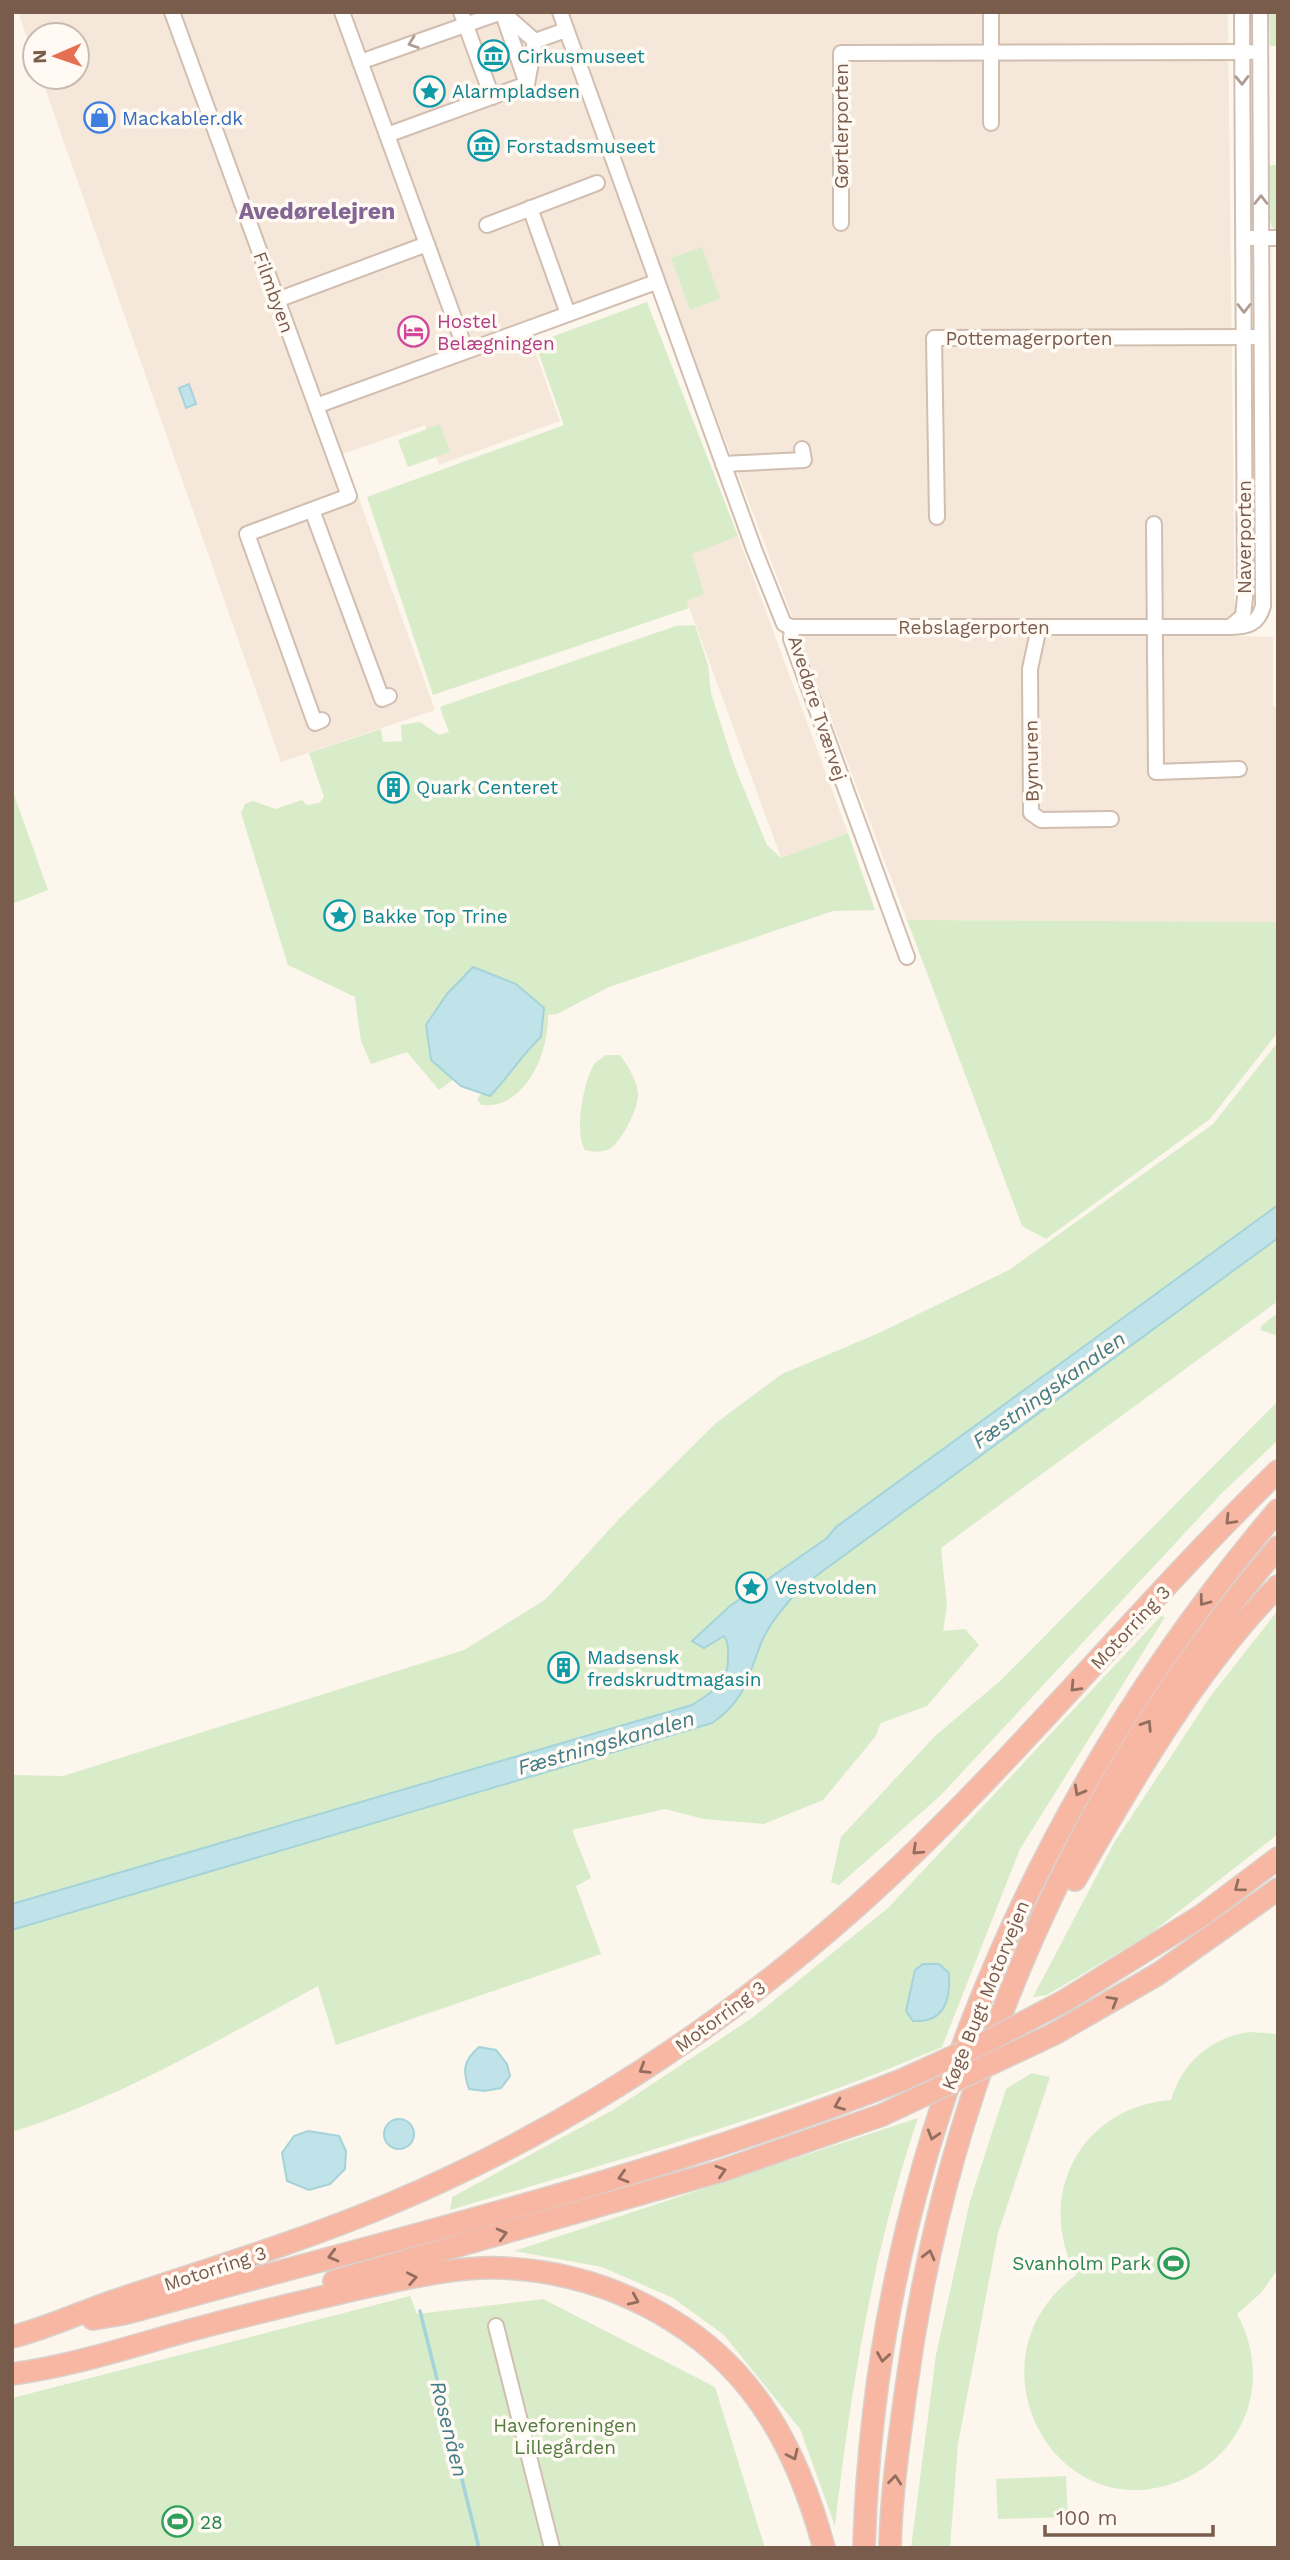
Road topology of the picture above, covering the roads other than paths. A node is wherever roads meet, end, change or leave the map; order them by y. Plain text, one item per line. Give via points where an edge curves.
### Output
1 (172, 12) edge
2 (342, 12) edge
3 (502, 12) edge
4 (560, 12) edge
5 (991, 12) edge
6 (1242, 12) edge
7 (1260, 12) edge
8 (463, 18) edge
9 (566, 30) junction
10 (536, 41) junction
11 (991, 52) junction
12 (1242, 52) junction
13 (1260, 52) junction
14 (360, 62) junction
15 (527, 84) junction
16 (492, 97) junction
17 (991, 123) dead end
18 (387, 135) junction
19 (597, 183) dead end
20 (530, 208) junction
21 (841, 223) dead end
22 (486, 225) dead end
23 (1244, 238) junction
24 (1261, 238) junction
25 (1278, 238) edge
26 (428, 244) junction
27 (656, 282) junction
28 (277, 300) junction
29 (568, 314) junction
30 (1244, 337) junction
31 (1261, 337) junction
32 (466, 351) junction
33 (316, 406) junction
34 (802, 449) dead end
35 (723, 464) junction
36 (312, 510) junction
37 (937, 517) dead end
38 (1262, 523) junction
39 (1278, 523) edge
40 (1154, 524) dead end
41 (1244, 524) junction
42 (792, 627) junction
43 (1039, 627) junction
44 (1230, 627) junction
45 (1156, 628) junction
46 (389, 696) dead end
47 (322, 720) dead end
48 (1239, 769) dead end
49 (1111, 819) dead end
50 (907, 957) dead end
51 (1278, 1471) edge
52 (1278, 1510) edge
53 (1278, 1547) edge
54 (1278, 1586) edge
55 (1278, 1858) edge
56 (1278, 1889) edge
57 (1005, 2005) junction
58 (56, 2325) junction
59 (496, 2326) dead end
60 (12, 2337) edge
61 (12, 2373) edge
62 (552, 2548) edge
63 (824, 2548) edge
64 (864, 2548) edge
65 (890, 2548) edge

1 - 28 street, Filmbyen
2 - 14 street
3 - 8 street
3 - 10 street
3 - 15 street
4 - 9 street, Avedøre Tværvej
5 - 11 street
6 - 12 street, Naverporten
7 - 13 street, Naverporten
8 -> 14 street
8 - 16 street
9 - 10 street
9 - 27 street, Avedøre Tværvej
10 - 15 street
11 - 12 street, Gørtlerporten
11 - 17 street
11 - 21 street, Gørtlerporten via 841,53
12 - 13 street, Gørtlerporten
12 -> 23 street, Naverporten
24 -> 13 street, Naverporten
14 - 18 street
15 - 16 street
16 - 18 street
18 - 26 street
19 - 20 street
20 - 22 street
20 - 29 street
23 - 24 street
23 -> 30 street, Naverporten
24 - 25 street
24 - 31 street, Naverporten
26 - 28 street
26 - 32 street
27 - 29 street
27 - 35 street, Avedøre Tværvej
28 - 33 street, Filmbyen
29 - 32 street
30 - 31 street, Pottemagerporten
30 - 37 street, Pottemagerporten via 934,338
30 - 41 street, Naverporten
31 - 38 street, Naverporten
32 - 33 street
33 - 36 street, Filmbyen via 349,496
34 - 35 street via 804,460
35 - 42 street, Avedøre Tværvej via 784,624
36 - 46 street via 382,699
36 - 47 street, Filmbyen via 247,534 315,723
38 - 39 street
38 - 41 street
38 - 44 street, Naverporten via 1261,612 1249,626
40 - 45 street
41 - 44 street, Naverporten via 1245,611
42 - 43 street, Rebslagerporten
42 - 50 street, Avedøre Tværvej via 791,639
43 - 45 street, Rebslagerporten
43 - 49 street, Bymuren via 1030,669 1031,813 1041,820
44 - 45 street, Rebslagerporten
45 - 48 street via 1156,772
51 -> 58 highway, Motorring 3 via 932,1835 790,1964 675,2049 457,2175 324,2231 118,2299
52 -> 64 highway, Køge Bugt Motorvejen via 1174,1641 1118,1724 1031,1880 973,2015 929,2148 895,2284 871,2440
57 -> 53 highway, Køge Bugt Motorvejen via 1035,1929 1100,1802 1190,1660
54 - 57 highway via 1235,1635 1143,1766 1073,1884 1027,1975
55 -> 58 highway, bridge via 1201,1916 1066,2000 902,2080 715,2150 595,2185 123,2314
61 -> 56 highway, bridge via 709,2175 826,2137 1054,2034 1158,1974
65 -> 57 highway, Køge Bugt Motorvejen via 899,2442 923,2277 957,2147
58 - 60 highway, Motorring 3
59 - 62 street
61 -> 63 highway via 53,2368 429,2274 504,2268 580,2279 650,2307 690,2331 742,2377 786,2441 802,2474

